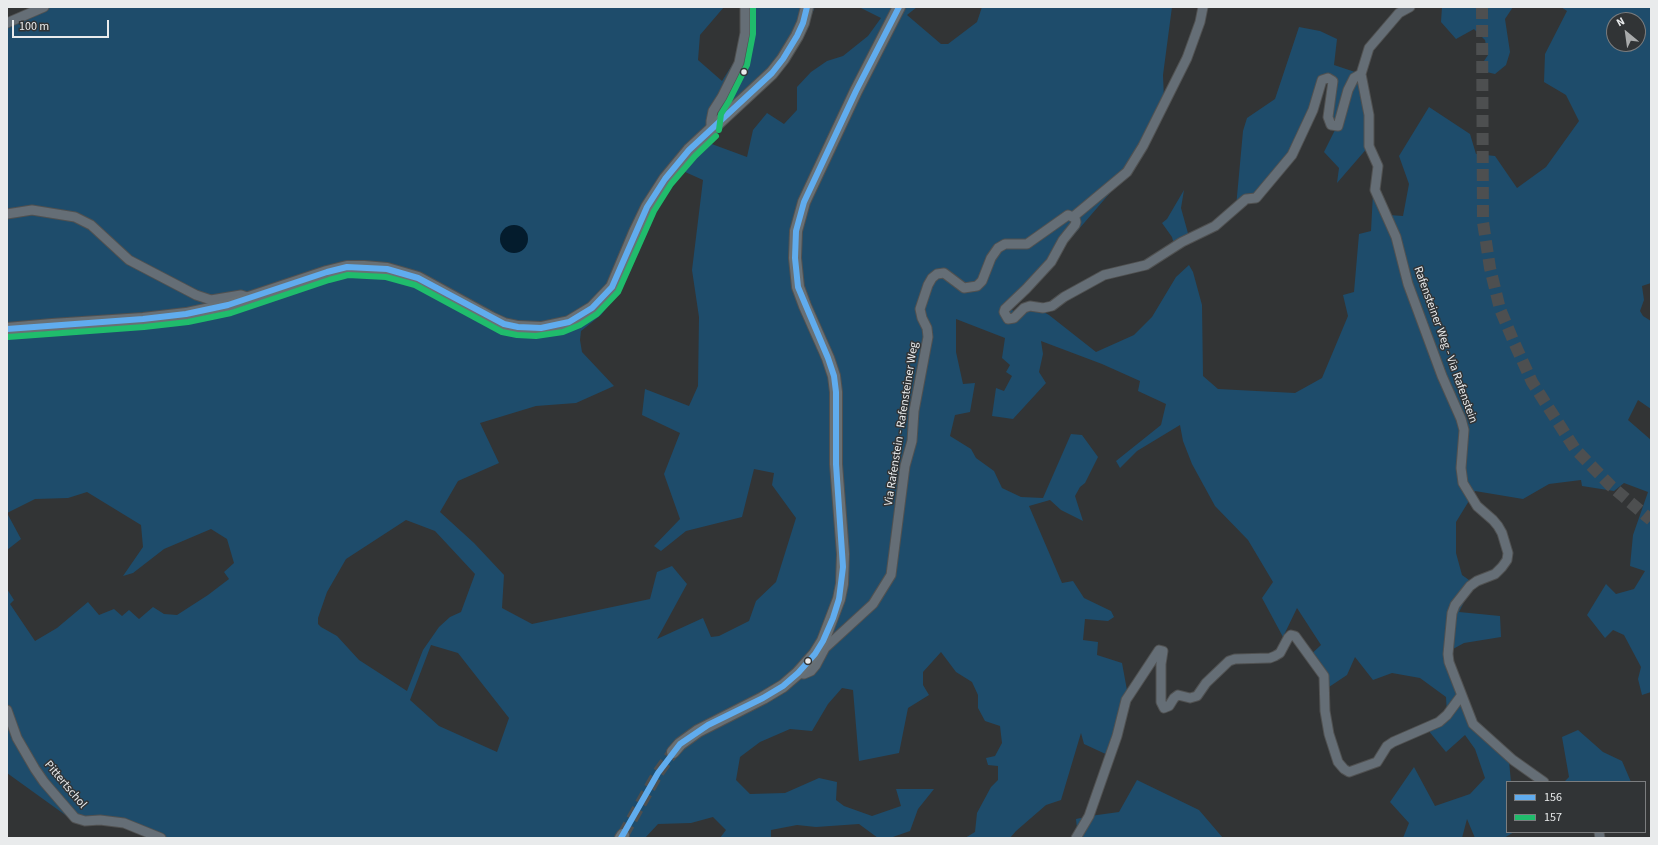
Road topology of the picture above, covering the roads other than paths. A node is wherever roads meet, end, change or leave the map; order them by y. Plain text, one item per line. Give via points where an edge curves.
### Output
1 (44, 7) edge
2 (745, 7) edge
3 (807, 7) edge
4 (899, 7) edge
5 (1203, 7) edge
6 (1410, 7) edge
7 (7, 23) edge
8 (1361, 74) junction
9 (711, 130) junction
10 (7, 214) edge
11 (1073, 216) junction
12 (250, 298) junction
13 (7, 329) edge
14 (798, 673) junction
15 (1461, 696) junction
16 (7, 710) edge
17 (673, 752) tunnel mouth
18 (1543, 781) edge
19 (161, 838) edge
20 (1076, 838) edge

1 - 7 street
2 - 9 street via 745,33 739,62 714,111
3 - 9 main road via 803,23 783,59 772,73
4 - 14 main road via 810,188 798,218 796,231 798,287 834,376 837,408 836,464 843,554 842,584 833,618 815,654
5 - 11 street via 1187,58 1143,146 1127,172
6 - 8 street, Rafensteiner Weg - Via Rafenstein via 1400,13 1369,48
8 - 11 street via 1354,78 1348,90 1338,126 1331,125 1328,117 1333,81 1328,78 1322,80 1313,110 1292,155 1256,198 1246,199 1215,226 1182,242 1146,265 1104,275 1052,306 1030,306 1014,318 1008,319 1005,309 1051,262 1063,240 1076,224
8 - 15 street, Rafensteiner Weg - Via Rafenstein via 1368,115 1369,146 1378,166 1375,190 1396,237 1408,284 1439,369 1461,419 1464,430 1461,468 1463,483 1478,506 1498,526 1508,553 1507,560 1495,574 1470,586 1452,613 1448,654
9 - 12 main road via 674,167 647,207 612,287 592,308 569,322 541,328 504,324 418,278 398,271 370,267 347,267 327,272
10 - 12 street via 32,210 75,217 91,225 129,260 196,296 211,300 241,295
11 - 14 street, Via Rafenstein - Rafensteiner Weg via 1064,217 1027,244 1001,245 977,286 964,288 944,273 938,274 930,281 920,309 928,336 914,412 912,441 905,466 891,575 873,604 825,648 816,665 804,674
12 - 13 main road via 163,318
14 - 17 main road via 763,698 698,731
15 - 18 street, Rafensteiner Weg - Via Rafenstein via 1469,718 1476,727 1513,760
15 - 20 street via 1448,715 1439,722 1393,742 1387,746 1377,762 1349,772 1338,762 1328,734 1324,676 1295,636 1291,635 1280,653 1270,658 1230,661 1206,683 1197,696 1190,698 1178,695 1164,708 1161,702 1163,651 1158,650 1126,700 1089,816
16 - 19 street, Pittertschol via 17,738 35,769 75,818 86,821 124,822

